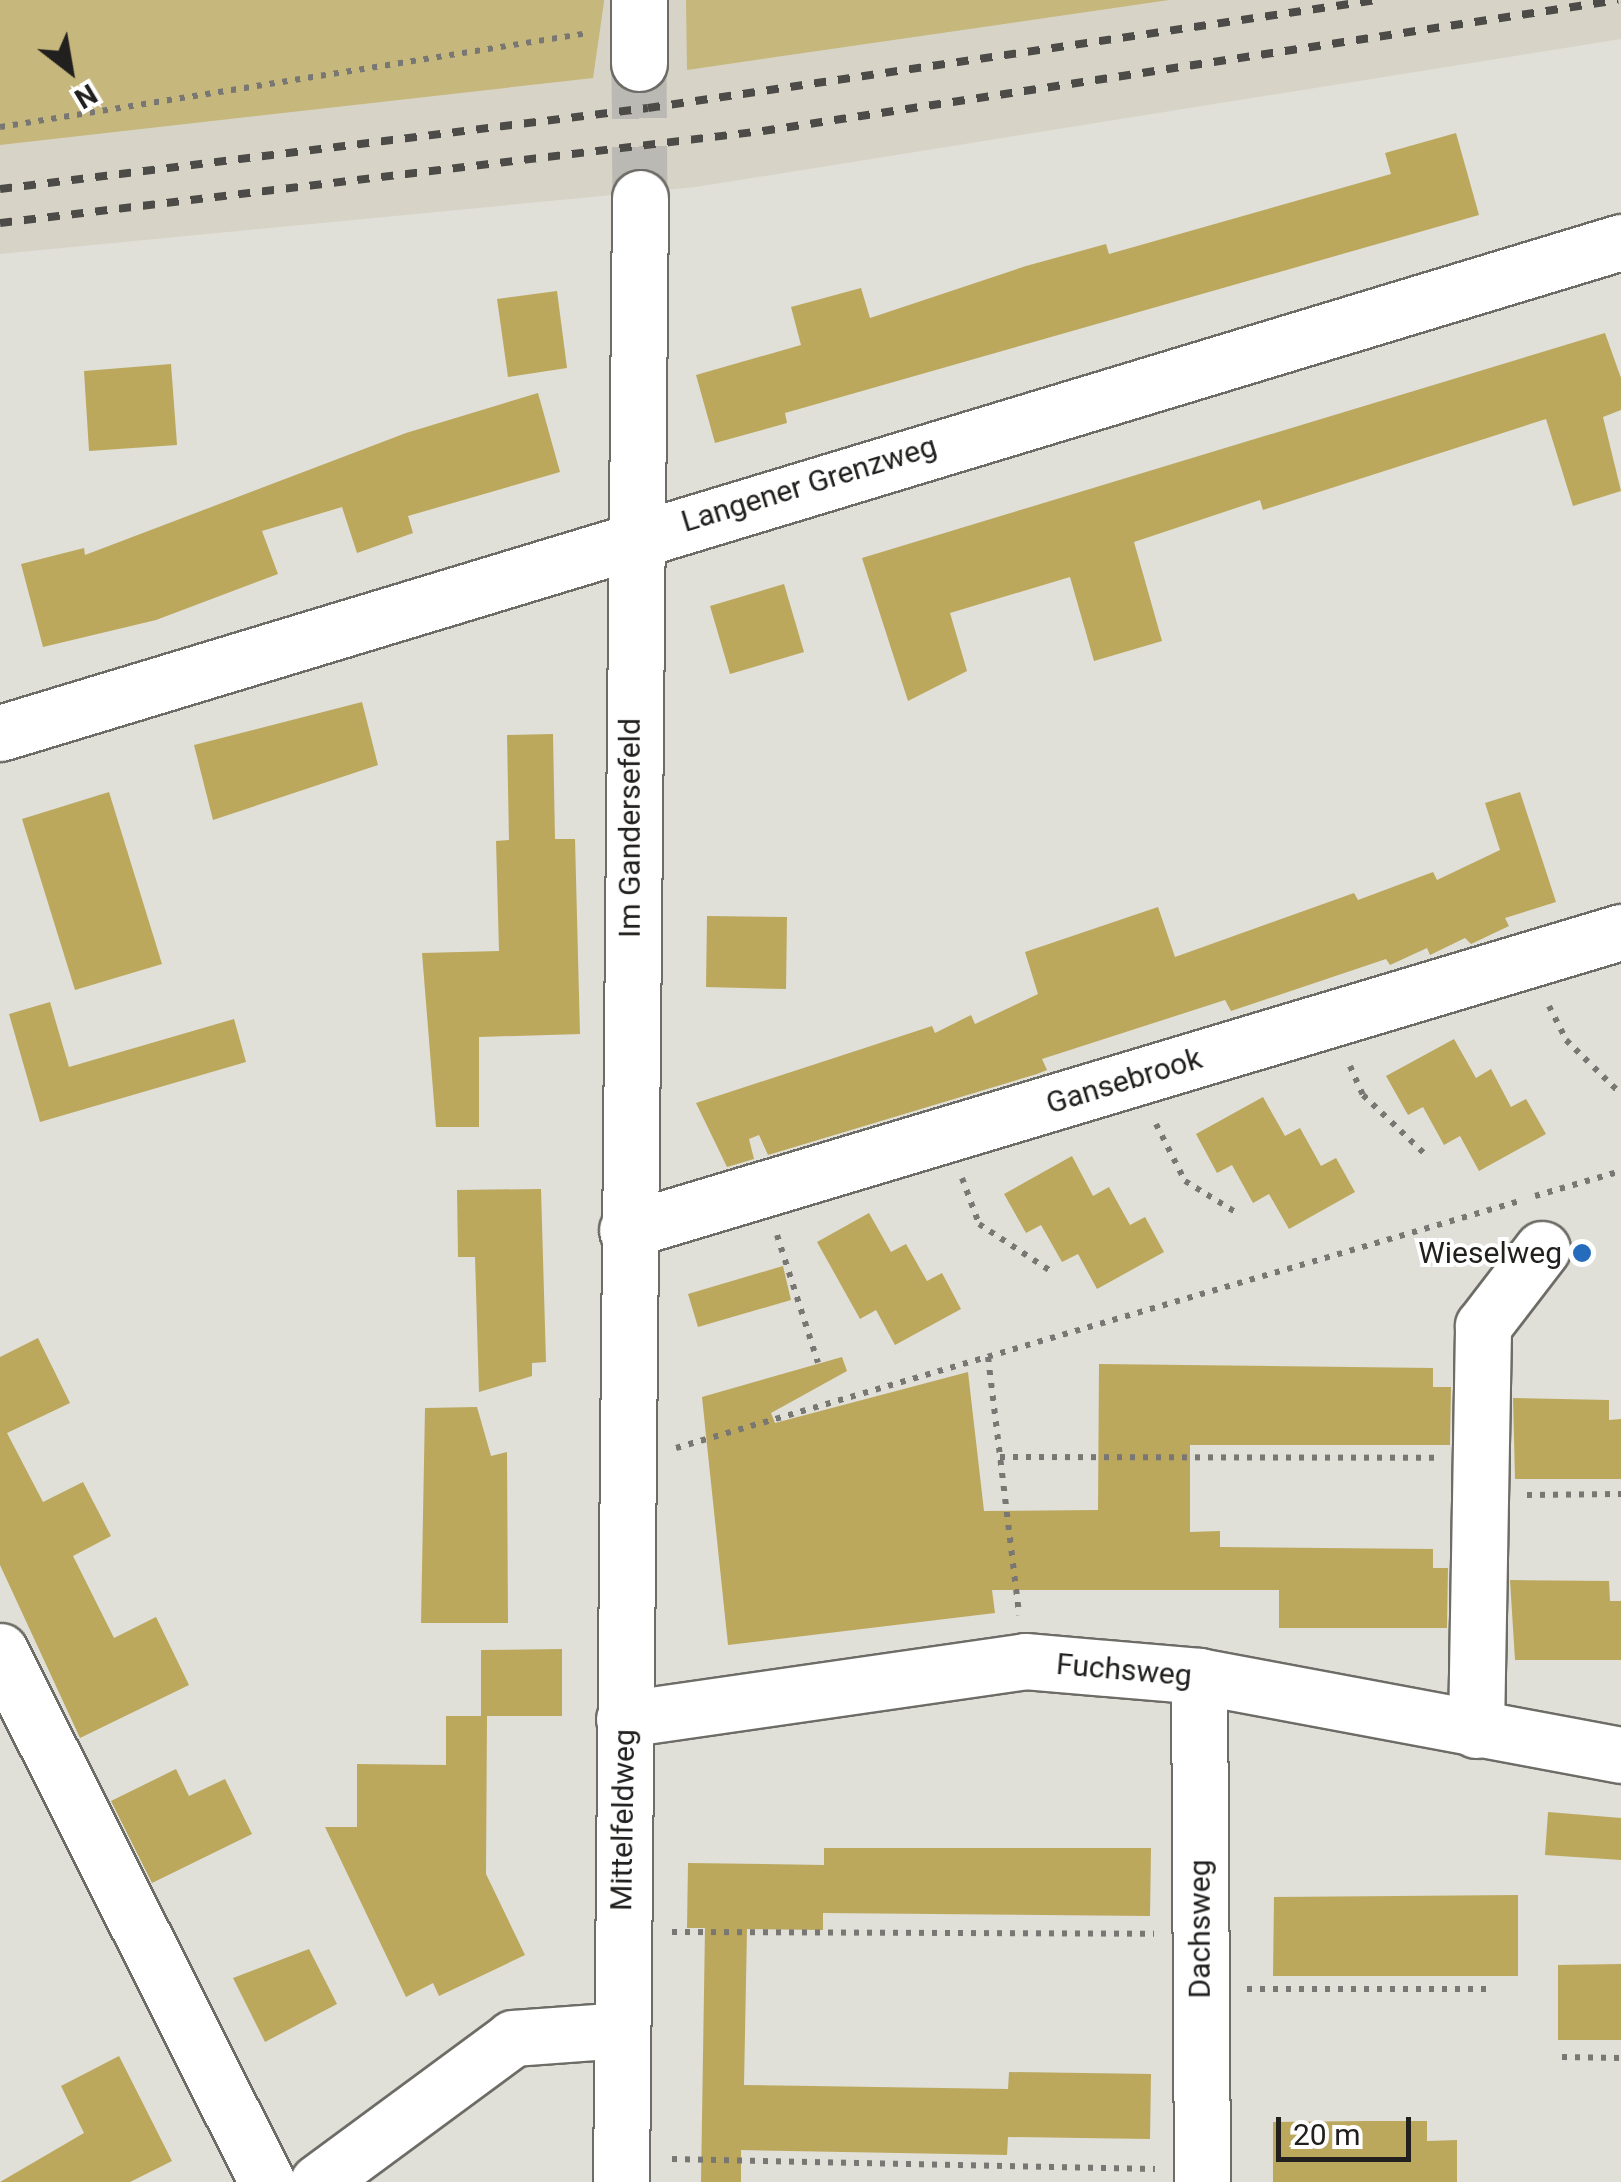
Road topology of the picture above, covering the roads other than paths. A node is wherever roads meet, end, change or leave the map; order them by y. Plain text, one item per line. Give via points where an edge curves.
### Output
1 (640, 198) tunnel mouth
2 (1621, 242) edge
3 (632, 537) junction
4 (0, 733) edge
5 (1621, 932) edge
6 (627, 1230) junction
7 (1542, 1249) dead end
8 (622, 1461) joint
9 (0, 1651) edge
10 (1199, 1676) junction
11 (624, 1719) junction
12 (1476, 1730) junction
13 (1621, 1755) edge
14 (621, 2030) junction
15 (621, 2170) edge
16 (1202, 2176) edge
17 (267, 2182) edge
18 (318, 2182) edge

1 - 3 street, Im Gandersefeld
2 - 3 street, Langener Grenzweg
3 - 4 street, Langener Grenzweg
3 - 6 street, Im Gandersefeld
5 - 6 street, Gansebrook
6 - 8 street, Im Gandersefeld
7 - 12 street via 1483,1326
8 - 11 street, Mittelfeldweg
9 - 17 street
10 - 11 street, Fuchsweg via 1024,1661
10 - 12 street, Fuchsweg
10 - 16 street, Dachsweg
11 - 14 street, Mittelfeldweg
12 - 13 street, Fuchsweg
14 - 15 street, Mittelfeldweg
14 - 18 street via 513,2038

